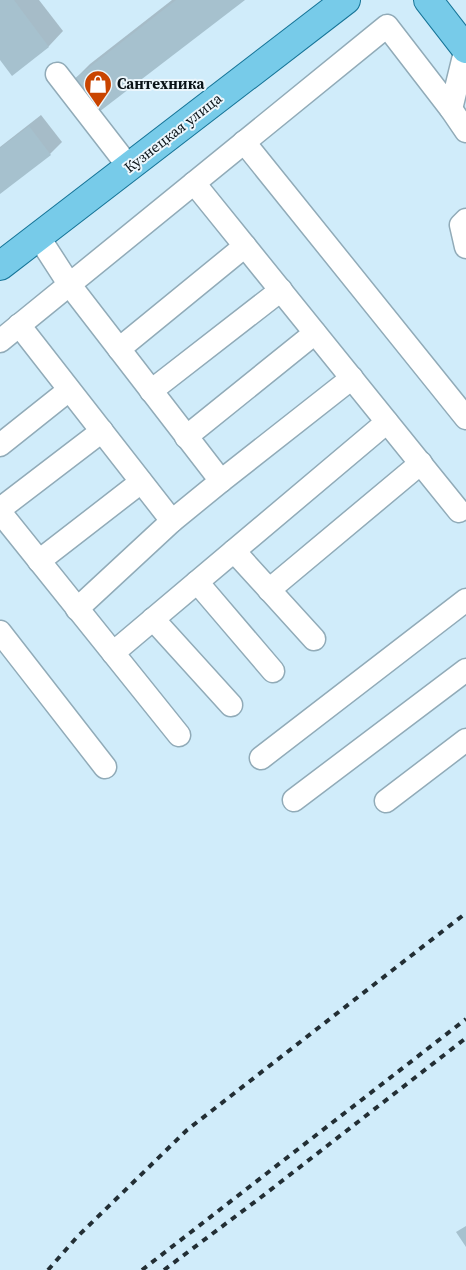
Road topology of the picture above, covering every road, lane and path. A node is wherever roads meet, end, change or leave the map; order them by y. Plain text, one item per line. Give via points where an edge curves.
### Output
1 (346, 0) edge
2 (428, 0) edge
3 (466, 48) edge
4 (57, 74) dead end
5 (451, 109) junction
6 (466, 132) edge
7 (244, 142) junction
8 (129, 167) junction
9 (194, 183) junction
10 (466, 220) edge
11 (38, 236) junction
12 (245, 246) junction
13 (466, 247) edge
14 (0, 266) edge
15 (69, 284) junction
16 (281, 290) junction
17 (19, 326) junction
18 (315, 333) junction
19 (0, 340) edge
20 (119, 349) junction
21 (352, 378) junction
22 (69, 390) junction
23 (151, 391) junction
24 (466, 418) edge
25 (387, 422) junction
26 (102, 431) junction
27 (186, 437) junction
28 (0, 445) edge
29 (420, 463) junction
30 (221, 481) junction
31 (141, 482) junction
32 (0, 511) edge
33 (459, 511) dead end
34 (172, 522) junction
35 (234, 551) junction
36 (39, 561) junction
37 (197, 582) junction
38 (269, 590) junction
39 (466, 600) edge
40 (78, 609) junction
41 (153, 619) junction
42 (0, 632) edge
43 (314, 639) dead end
44 (113, 653) junction
45 (466, 670) edge
46 (273, 671) dead end
47 (231, 705) dead end
48 (179, 736) dead end
49 (466, 740) edge
50 (261, 758) dead end
51 (105, 767) dead end
52 (294, 800) dead end
53 (386, 801) dead end

1 - 8 main road, Кузнецкая улица
2 - 3 main road
3 - 5 lane
4 - 8 lane
5 - 6 lane
5 - 7 lane via 387,26
7 - 9 lane
7 - 24 lane
8 - 11 main road, Кузнецкая улица
9 - 12 lane
9 - 15 lane
10 - 13 lane via 461,225
11 - 14 main road, Кузнецкая улица
11 - 15 lane
12 - 16 lane
12 - 20 lane
15 - 17 lane
15 - 20 lane
16 - 18 lane
16 - 23 lane
17 - 19 lane
17 - 22 lane
18 - 21 lane
18 - 27 lane
20 - 23 lane
21 - 25 lane
21 - 30 lane
22 - 26 lane
22 - 28 lane
23 - 27 lane
25 - 29 lane
25 - 35 lane
26 - 31 lane
26 - 32 lane
27 - 30 lane
29 - 33 lane
29 - 38 lane
30 - 34 lane
31 - 34 lane
31 - 36 lane
32 - 36 lane
34 - 40 lane
35 - 37 lane
35 - 38 lane
36 - 40 lane
37 - 41 lane
37 - 46 lane
38 - 43 lane
39 - 50 lane
40 - 44 lane
41 - 44 lane
41 - 47 lane
42 - 51 lane
44 - 48 lane
45 - 52 lane
49 - 53 lane

